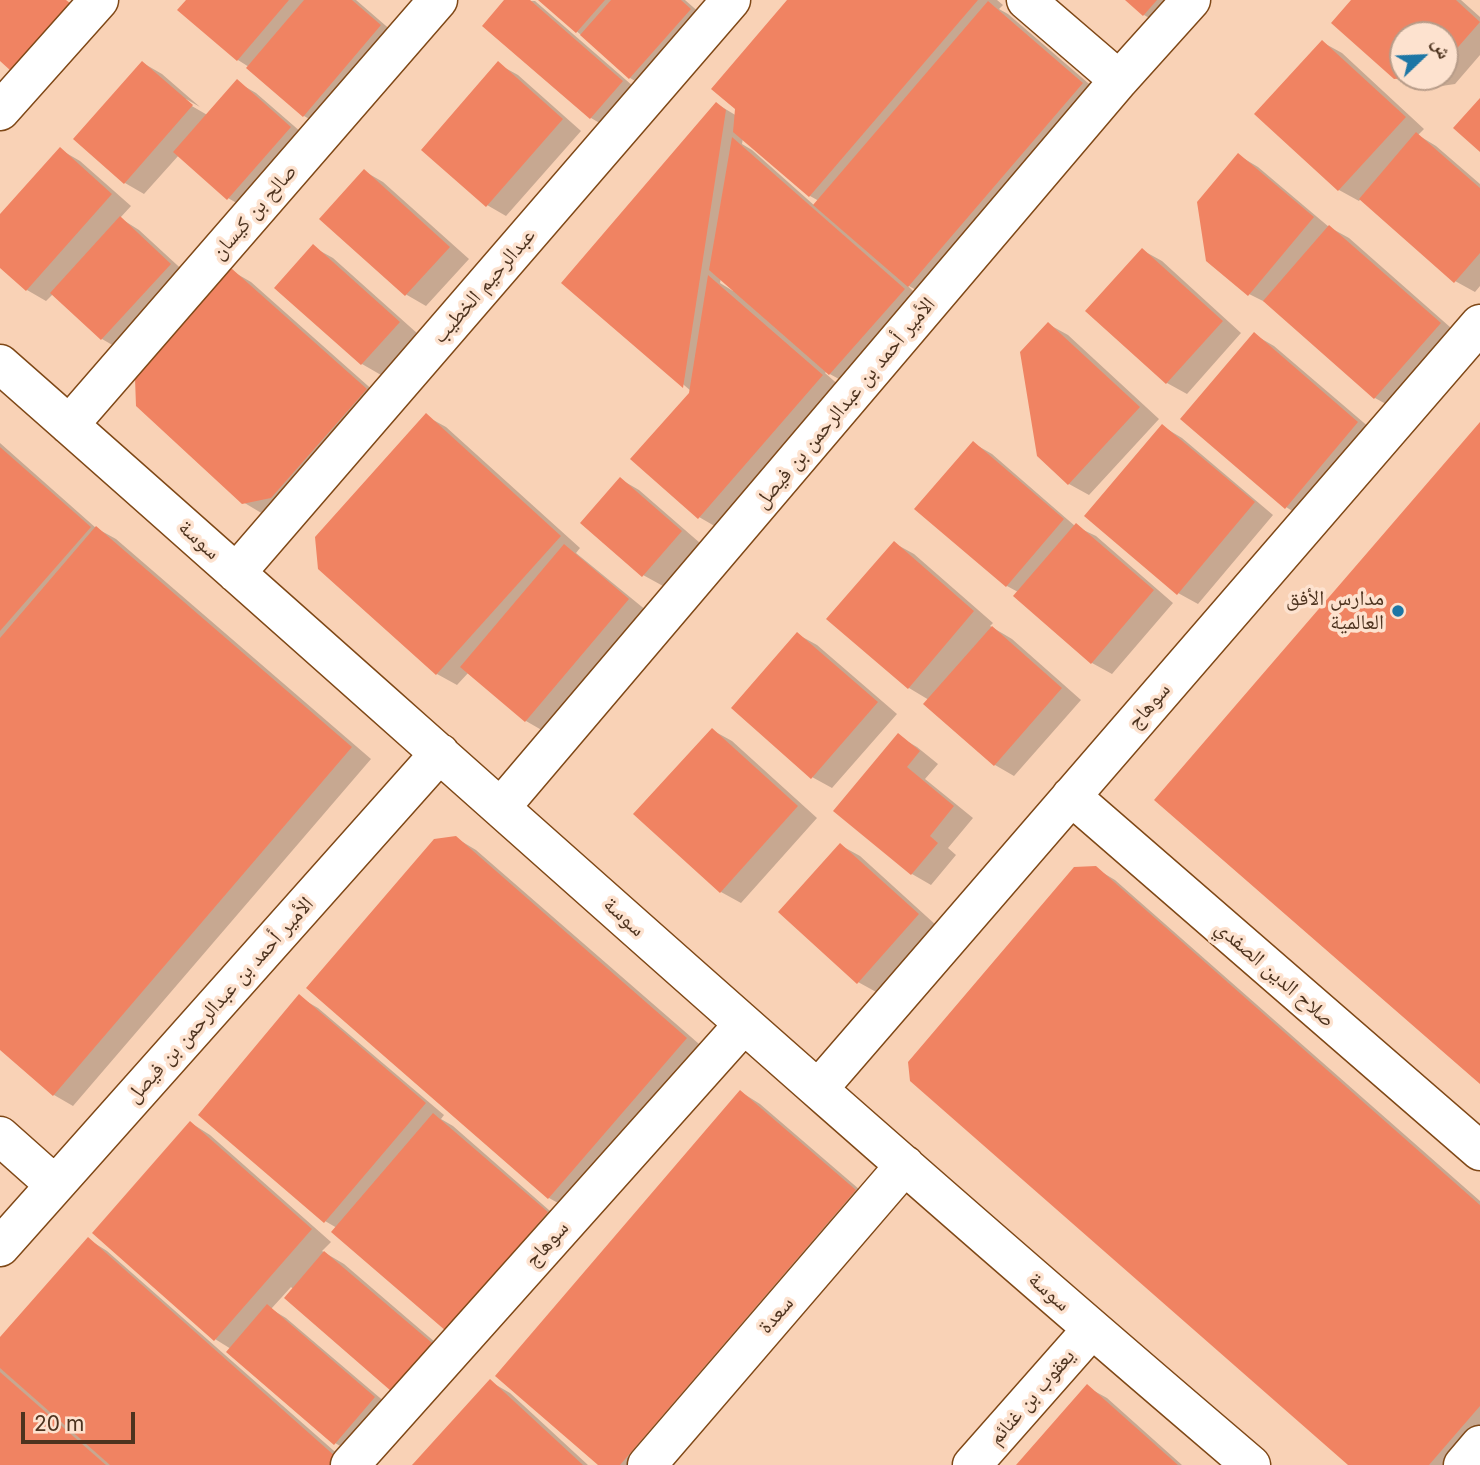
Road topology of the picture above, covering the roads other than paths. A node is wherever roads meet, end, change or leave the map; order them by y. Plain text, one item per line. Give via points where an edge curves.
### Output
1 (99, 0) edge
2 (438, 0) edge
3 (731, 0) edge
4 (1026, 0) edge
5 (1191, 0) edge
6 (1119, 80) junction
7 (0, 111) edge
8 (1480, 324) edge
9 (0, 364) edge
10 (69, 425) junction
11 (236, 573) junction
12 (440, 753) junction
13 (1071, 796) junction
14 (500, 807) junction
15 (744, 1024) junction
16 (819, 1088) junction
17 (0, 1136) edge
18 (1480, 1151) edge
19 (905, 1165) junction
20 (55, 1185) junction
21 (0, 1247) edge
22 (1092, 1329) junction
23 (1480, 1446) edge
24 (350, 1465) edge
25 (647, 1465) edge
26 (972, 1465) edge
27 (1251, 1465) edge
28 (1463, 1465) edge

1 - 7 street
2 - 10 street, صالح بن كيسان
3 - 11 street, عبدالرحيم الخطيب
4 - 6 street
5 - 6 street, الأمير أحمد بن عبدالرحمن بن فيصل
6 - 14 street, الأمير أحمد بن عبدالرحمن بن فيصل
8 - 13 street, سوهاج
9 - 10 street, سوسة
10 - 11 street, سوسة
11 - 12 street, سوسة
12 - 14 street, سوسة
12 - 20 street, الأمير أحمد بن عبدالرحمن بن فيصل
13 - 16 street, سوهاج
13 - 18 street, صلاح الدين الصفدي
14 - 15 street, سوسة
15 - 16 street, سوسة
15 - 24 street, سوهاج
16 - 19 street, سوسة
17 - 20 street
19 - 22 street, سوسة
19 - 25 street, سعدة
20 - 21 street, الأمير أحمد بن عبدالرحمن بن فيصل
22 - 26 street, يعقوب بن غنائم
22 - 27 street, سوسة
23 - 28 street

